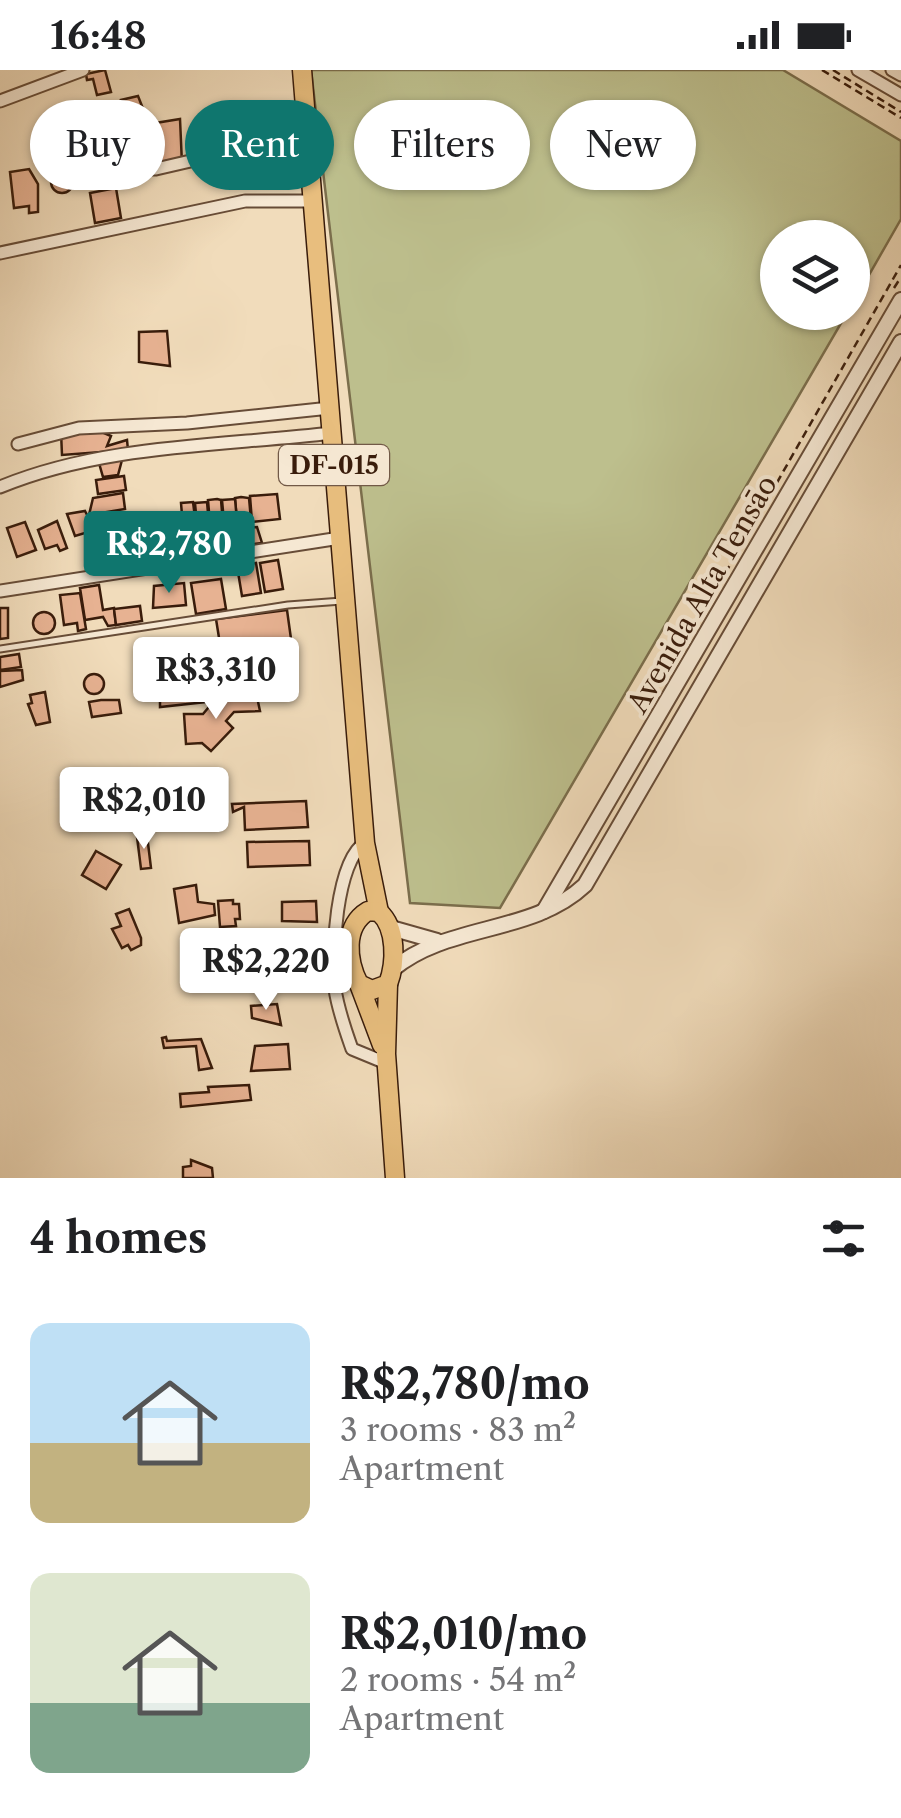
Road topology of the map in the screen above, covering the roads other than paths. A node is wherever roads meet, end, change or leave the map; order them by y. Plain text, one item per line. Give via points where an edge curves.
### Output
1 (83, 70) edge
2 (302, 70) edge
3 (858, 70) edge
4 (892, 70) edge
5 (901, 75) edge
6 (901, 96) edge
7 (304, 100) edge
8 (0, 101) edge
9 (312, 190) edge
10 (313, 200) junction
11 (0, 252) edge
12 (901, 300) edge
13 (901, 342) edge
14 (330, 408) junction
15 (332, 433) junction
16 (18, 444) dead end
17 (0, 487) edge
18 (340, 538) junction
19 (0, 591) edge
20 (345, 601) junction
21 (0, 649) edge
22 (366, 852) junction
23 (544, 911) junction
24 (380, 912) junction
25 (358, 917) junction
26 (391, 928) junction
27 (443, 942) junction
28 (390, 976) junction
29 (359, 984) junction
30 (386, 1059) junction
31 (396, 1178) edge

1 - 8 street
2 - 7 main road, DF-015
3 - 6 street
4 - 5 street
9 - 10 main road, DF-015
10 - 11 street via 246,201
10 - 14 main road, DF-015
12 - 23 street, Avenida Alta Tensāo
13 - 23 street, Avenida Alta Tensāo via 584,884
14 - 15 main road, DF-015
14 - 16 street via 78,428
15 - 17 street via 127,454
15 - 18 main road, DF-015
18 - 19 street
18 - 20 main road, DF-015
20 - 21 lane
20 - 22 main road, DF-015
22 - 24 main road, DF-015
22 - 25 main road, DF-015
22 - 30 street via 350,855 344,874 334,985 352,1049
23 - 27 street, Avenida Alta Tensāo
24 - 25 main road
24 - 26 main road, DF-015
25 - 29 main road, DF-015 via 350,951
26 - 27 street
26 - 28 main road, DF-015
27 - 28 street, Avenida Alta Tensāo via 416,952
28 - 29 main road via 372,990
28 - 30 main road, DF-015
29 - 30 main road, DF-015
30 - 31 main road, DF-015

